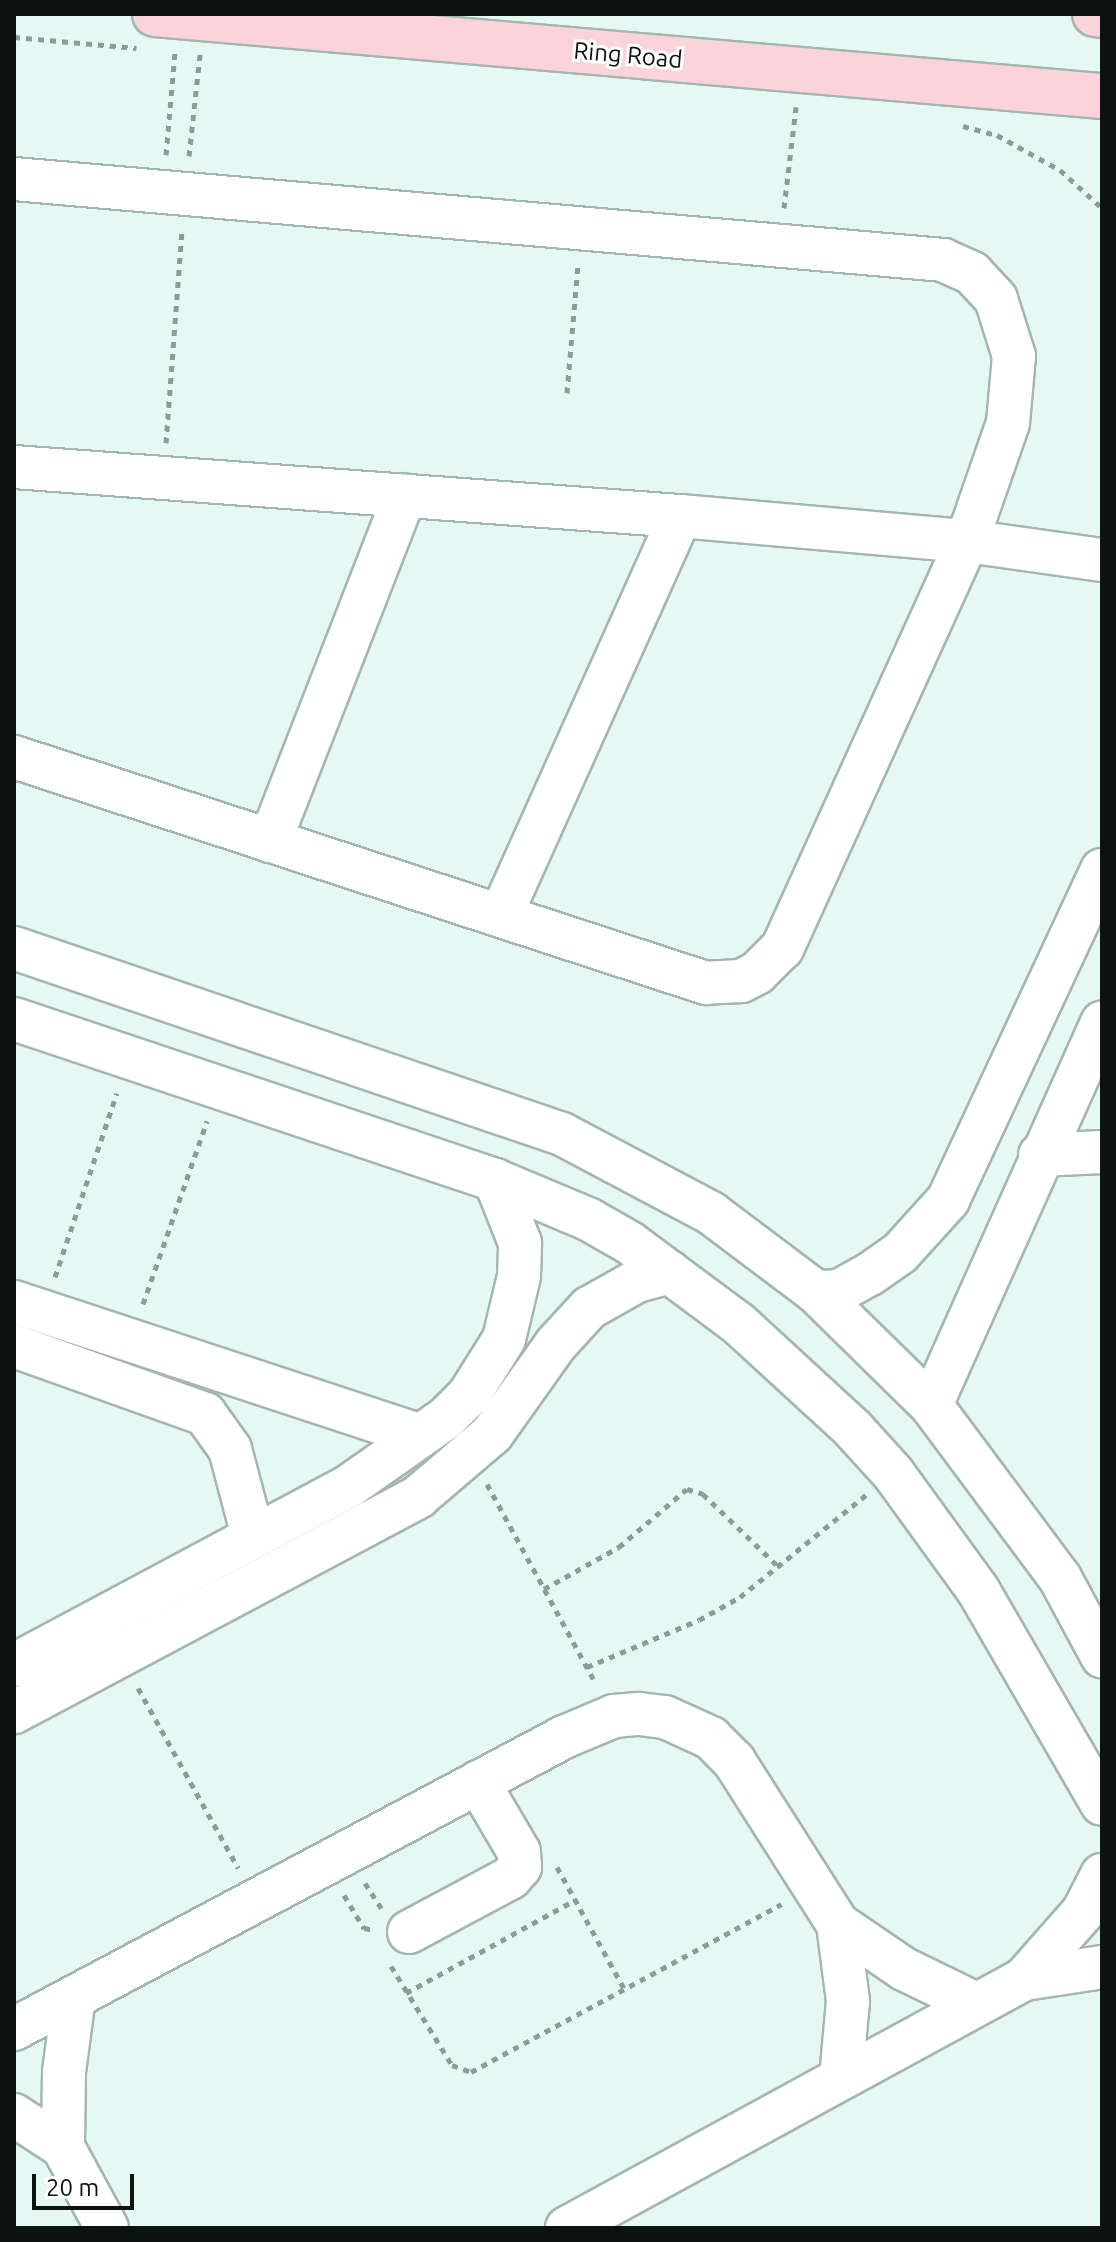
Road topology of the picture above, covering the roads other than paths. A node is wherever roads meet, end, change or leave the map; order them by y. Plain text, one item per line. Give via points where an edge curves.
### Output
1 (155, 14) edge
2 (1095, 14) edge
3 (1102, 15) edge
4 (1102, 96) edge
5 (14, 179) edge
6 (14, 467) edge
7 (405, 495) junction
8 (680, 516) junction
9 (967, 541) junction
10 (1102, 560) edge
11 (14, 757) edge
12 (270, 841) junction
13 (1102, 870) edge
14 (501, 915) junction
15 (14, 948) edge
16 (14, 1019) edge
17 (1102, 1022) edge
18 (302, 1048) junction
19 (283, 1106) junction
20 (1102, 1152) edge
21 (1040, 1155) junction
22 (495, 1180) junction
23 (948, 1200) junction
24 (1006, 1229) junction
25 (670, 1272) junction
26 (816, 1292) junction
27 (29, 1307) edge
28 (14, 1346) edge
29 (931, 1405) junction
30 (421, 1436) junction
31 (253, 1536) junction
32 (1102, 1656) edge
33 (14, 1665) edge
34 (14, 1712) edge
35 (478, 1782) junction
36 (1102, 1804) edge
37 (1102, 1875) edge
38 (838, 1924) junction
39 (385, 1934) road end
40 (1102, 1967) edge
41 (1024, 1979) junction
42 (74, 1997) junction
43 (976, 2004) junction
44 (14, 2029) edge
45 (841, 2078) junction
46 (14, 2115) edge
47 (63, 2147) junction
48 (107, 2228) edge
49 (567, 2228) edge

1 - 4 main road, Ring Road
2 - 3 main road
5 - 9 street via 943,260 972,273 996,299 1006,317 1014,356 1008,423
6 - 7 street
7 - 8 street
7 - 12 street
8 - 9 street
8 - 14 street
9 - 10 street
9 - 14 street via 782,948 757,973 724,984 706,983
11 - 12 street
12 - 14 street
13 - 23 street
15 - 18 street
16 - 19 street
17 - 21 street
18 - 19 street
18 - 26 street via 562,1134 630,1166 711,1213
19 - 22 street
20 - 21 street
21 - 24 street
22 - 25 street via 588,1219
22 - 30 street via 520,1243 514,1308 489,1368 469,1395
23 - 24 street
23 - 26 street via 926,1228 880,1267 839,1291
24 - 29 street
25 - 34 street via 637,1281 589,1308 471,1455 418,1497
25 - 36 street via 802,1380 893,1473 978,1590
26 - 29 street
27 - 30 street
28 - 31 street via 205,1414 230,1449
29 - 32 street via 1060,1578
30 - 31 street via 349,1486
31 - 33 street
35 - 38 street via 614,1716 665,1717 711,1738 734,1761
35 - 39 street via 519,1852 520,1867 510,1878
35 - 42 street
37 - 41 street via 1065,1936
38 - 43 street via 904,1969
38 - 45 street via 848,2001
40 - 41 street
41 - 43 street
42 - 44 street
42 - 47 street via 64,2072
43 - 45 street
45 - 49 street
46 - 47 street
47 - 48 street

